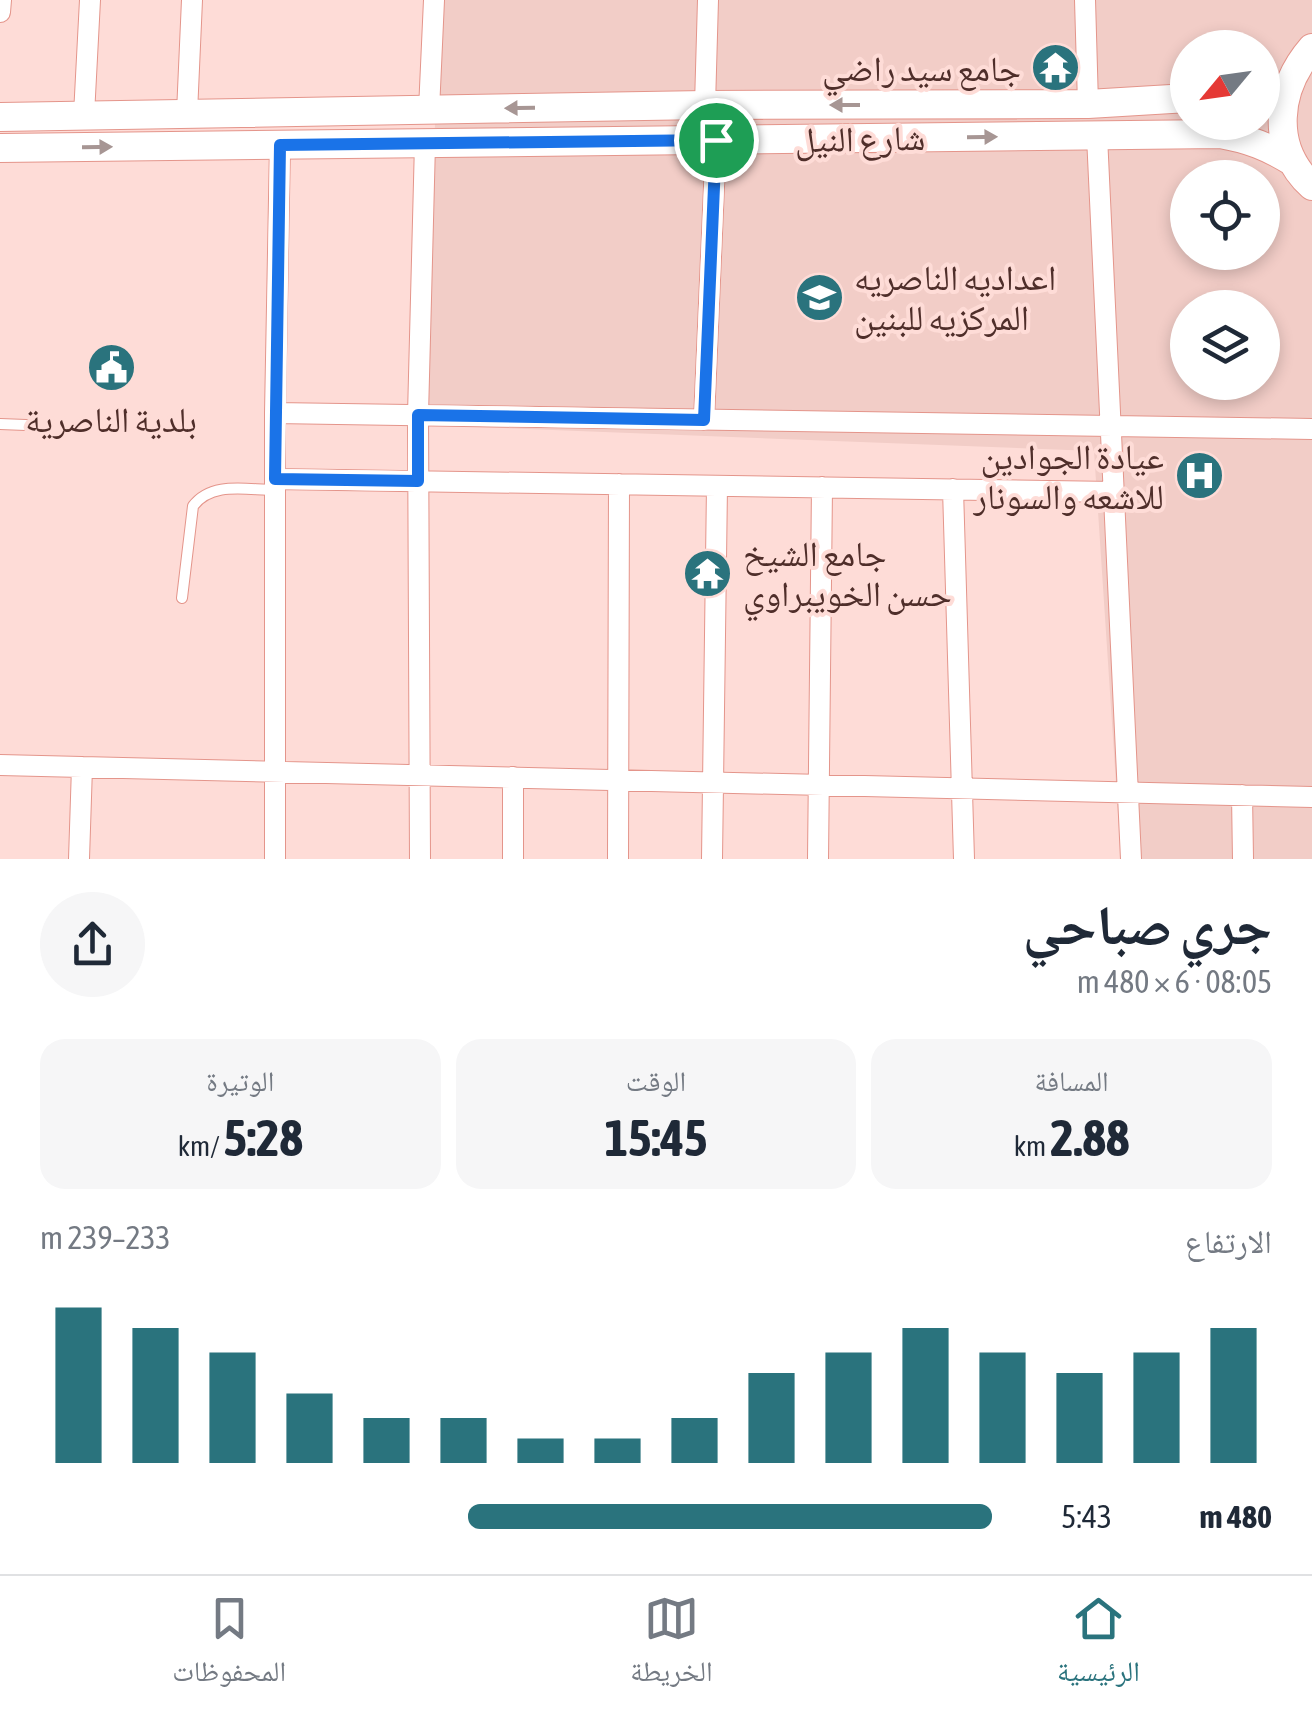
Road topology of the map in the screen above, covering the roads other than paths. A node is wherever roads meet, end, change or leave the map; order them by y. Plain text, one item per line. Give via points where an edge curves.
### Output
1 (1, 0) edge
2 (90, 0) edge
3 (192, 0) edge
4 (434, 0) edge
5 (708, 0) edge
6 (1085, 0) edge
7 (0, 12) edge
8 (1305, 56) edge
9 (1280, 73) edge
10 (1170, 99) edge
11 (1088, 104) junction
12 (705, 105) junction
13 (428, 110) junction
14 (187, 114) junction
15 (84, 115) junction
16 (12, 117) edge
17 (1097, 136) junction
18 (716, 140) junction
19 (426, 143) junction
20 (280, 145) junction
21 (12, 148) edge
22 (1293, 162) junction
23 (1312, 186) edge
24 (275, 413) junction
25 (418, 415) junction
26 (704, 420) junction
27 (0, 424) edge
28 (26, 425) dead end
29 (1110, 426) junction
30 (1312, 430) edge
31 (418, 481) junction
32 (619, 484) junction
33 (275, 485) junction
34 (717, 486) junction
35 (822, 487) junction
36 (953, 489) junction
37 (1114, 492) junction
38 (182, 598) dead end
39 (0, 765) edge
40 (82, 767) junction
41 (274, 771) junction
42 (420, 775) junction
43 (514, 777) junction
44 (618, 780) junction
45 (713, 782) junction
46 (819, 784) junction
47 (962, 788) junction
48 (1128, 792) junction
49 (1242, 795) junction
50 (1312, 796) edge
51 (79, 859) edge
52 (274, 859) edge
53 (420, 859) edge
54 (514, 859) edge
55 (618, 859) edge
56 (712, 859) edge
57 (818, 859) edge
58 (964, 859) edge
59 (1131, 859) edge
60 (1242, 859) edge

1 - 7 street
2 - 15 street
3 - 14 street
4 - 13 street
5 - 12 street
6 - 11 street
8 - 9 main road
8 - 22 main road via 1286,88 1282,113
10 - 11 main road, شارع النيل
11 -> 12 main road, شارع النيل
12 -> 13 main road, شارع النيل
13 - 14 main road, شارع النيل
14 - 15 main road, شارع النيل
15 - 16 main road, شارع النيل
16 - 21 main road
18 -> 17 main road, شارع النيل
17 - 22 main road, شارع النيل via 1220,134 1270,147
17 - 29 street
18 - 19 main road, شارع النيل
18 - 26 street
19 - 20 main road, شارع النيل
19 - 25 street
21 -> 20 main road, شارع النيل
20 - 24 street
22 - 23 main road
24 - 25 street
24 - 33 street
25 - 26 street
25 - 31 street
26 - 29 street
27 - 28 lane
29 - 30 street
29 - 37 street
31 - 32 street
31 - 33 street
31 - 42 street
32 - 34 street
32 - 44 street
33 - 38 lane via 202,494 193,506
33 - 41 street
34 - 35 street
34 - 45 street
35 - 36 street
35 - 46 street
36 - 37 street
36 - 47 street
37 - 48 street
39 - 40 street
40 - 41 street
40 - 51 street
41 - 42 street
41 - 52 street
42 - 43 street
42 - 53 street
43 - 44 street
43 - 54 street
44 - 45 street
44 - 55 street
45 - 46 street
45 - 56 street
46 - 47 street
46 - 57 street
47 - 48 street
47 - 58 street
48 - 49 street
48 - 59 street
49 - 50 street
49 - 60 street

